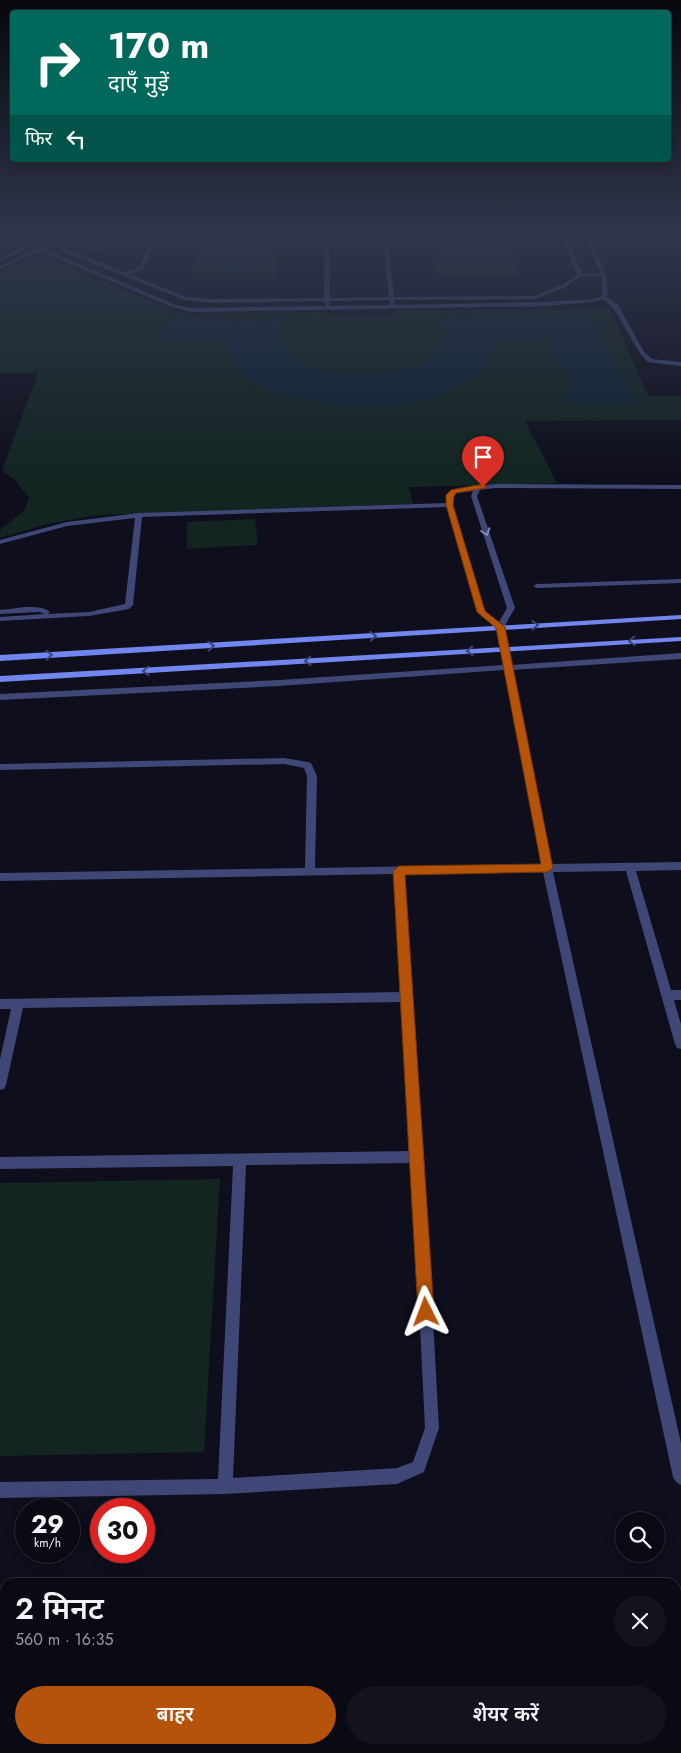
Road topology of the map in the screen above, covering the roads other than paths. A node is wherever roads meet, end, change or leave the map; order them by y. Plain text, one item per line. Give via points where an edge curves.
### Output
1 (621, 315) edge
2 (681, 364) edge
3 (681, 487) edge
4 (477, 488) junction
5 (450, 505) junction
6 (139, 515) junction
7 (0, 542) edge
8 (681, 581) edge
9 (537, 586) dead end
10 (0, 612) edge
11 (55, 616) junction
12 (681, 617) edge
13 (0, 619) edge
14 (500, 627) junction
15 (681, 638) edge
16 (504, 649) junction
17 (681, 656) edge
18 (0, 658) edge
19 (508, 666) junction
20 (0, 680) edge
21 (0, 696) edge
22 (0, 767) edge
23 (681, 866) edge
24 (630, 867) junction
25 (548, 868) junction
26 (399, 871) junction
27 (310, 872) junction
28 (0, 877) edge
29 (667, 995) junction
30 (681, 995) edge
31 (407, 997) junction
32 (0, 1004) edge
33 (18, 1004) junction
34 (681, 1044) edge
35 (0, 1085) edge
36 (418, 1157) junction
37 (240, 1159) junction
38 (0, 1163) edge
39 (681, 1477) edge
40 (225, 1486) junction
41 (0, 1490) edge

1 - 2 street via 650,361
3 - 4 street
4 - 5 street via 454,491 450,495
4 -> 14 street via 474,496 511,608
5 - 6 street
5 - 14 street via 481,612
6 - 7 street via 67,524
6 - 11 street via 129,605 104,613
8 - 9 street
10 - 11 street via 40,610
11 - 13 street
14 -> 12 street
14 - 16 street
18 -> 14 street
15 -> 16 street
16 - 19 street
16 -> 20 street
17 - 19 street
19 - 21 street via 279,683
19 - 25 street
22 - 27 street via 284,761 308,765 312,776
23 - 24 street
24 - 25 street
24 - 29 street
25 - 26 street
25 - 39 street
26 - 27 street
26 - 31 street
27 - 28 street
29 - 30 street
29 - 34 street
31 - 33 street
31 - 36 street
32 - 33 street
33 - 35 street
36 - 37 street
36 - 40 street via 432,1428 419,1467 397,1476
37 - 38 street
37 - 40 street
40 - 41 street

